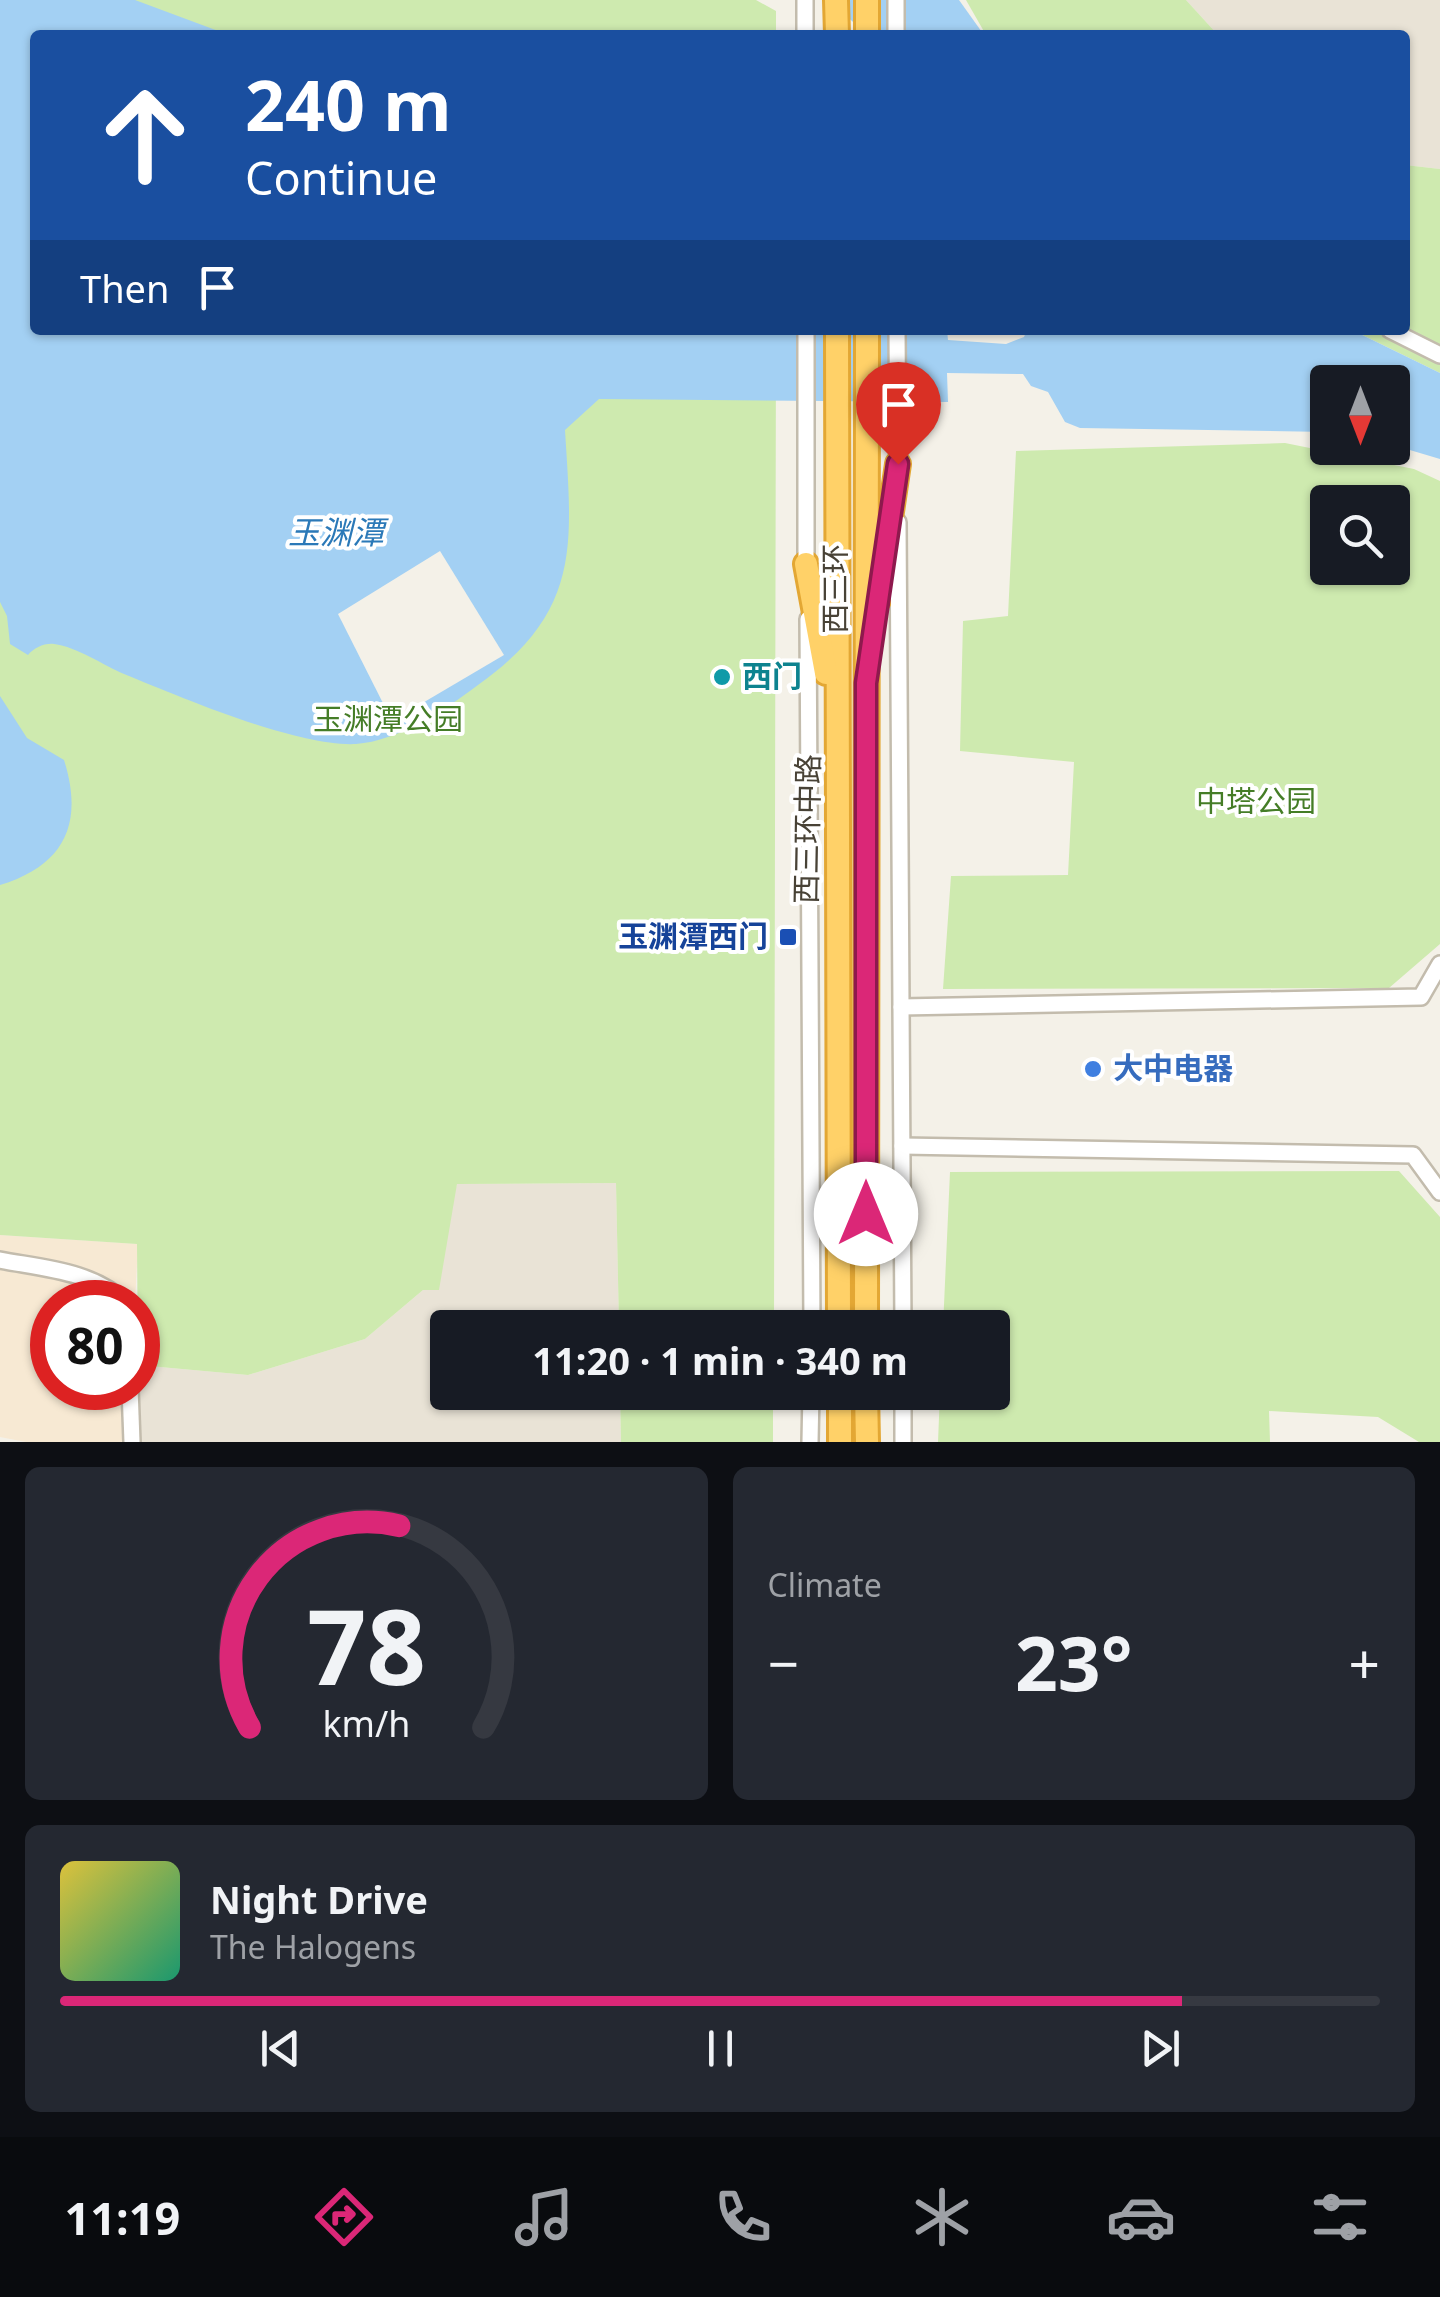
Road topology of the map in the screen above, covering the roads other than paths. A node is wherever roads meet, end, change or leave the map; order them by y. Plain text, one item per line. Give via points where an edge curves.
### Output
1 (836, 0) edge
2 (867, 0) edge
3 (896, 0) edge
4 (805, 3) edge
5 (805, 30) edge
6 (837, 30) edge
7 (867, 30) edge
8 (896, 30) edge
9 (806, 335) edge
10 (836, 335) edge
11 (866, 335) edge
12 (897, 335) edge
13 (1400, 335) edge
14 (1440, 355) edge
15 (898, 464) junction
16 (806, 564) junction
17 (866, 683) junction
18 (836, 732) junction
19 (1440, 964) edge
20 (901, 1008) junction
21 (902, 1146) junction
22 (1440, 1192) edge
23 (0, 1260) edge
24 (79, 1280) edge
25 (812, 1310) edge
26 (839, 1310) edge
27 (866, 1310) edge
28 (903, 1310) edge
29 (131, 1410) edge
30 (811, 1410) edge
31 (840, 1410) edge
32 (866, 1410) edge
33 (903, 1410) edge
34 (132, 1442) edge
35 (810, 1442) edge
36 (840, 1442) edge
37 (867, 1442) edge
38 (904, 1442) edge

1 - 6 highway
2 - 7 highway
3 - 8 street
4 - 5 street
9 - 16 street, 西三环中路
10 - 18 highway, 西三环
11 - 17 highway, 西三环
12 - 15 street
13 - 14 street
15 - 17 highway
15 - 20 street
16 - 18 highway
16 - 25 street, 西三环中路
17 - 27 highway, 西三环
18 - 26 highway, 西三环
19 - 20 street via 1421,997
20 - 21 street
21 - 22 street via 1413,1155
21 - 28 street
23 - 24 street
29 - 34 street
30 - 35 street
31 - 36 highway
32 - 37 highway
33 - 38 street

